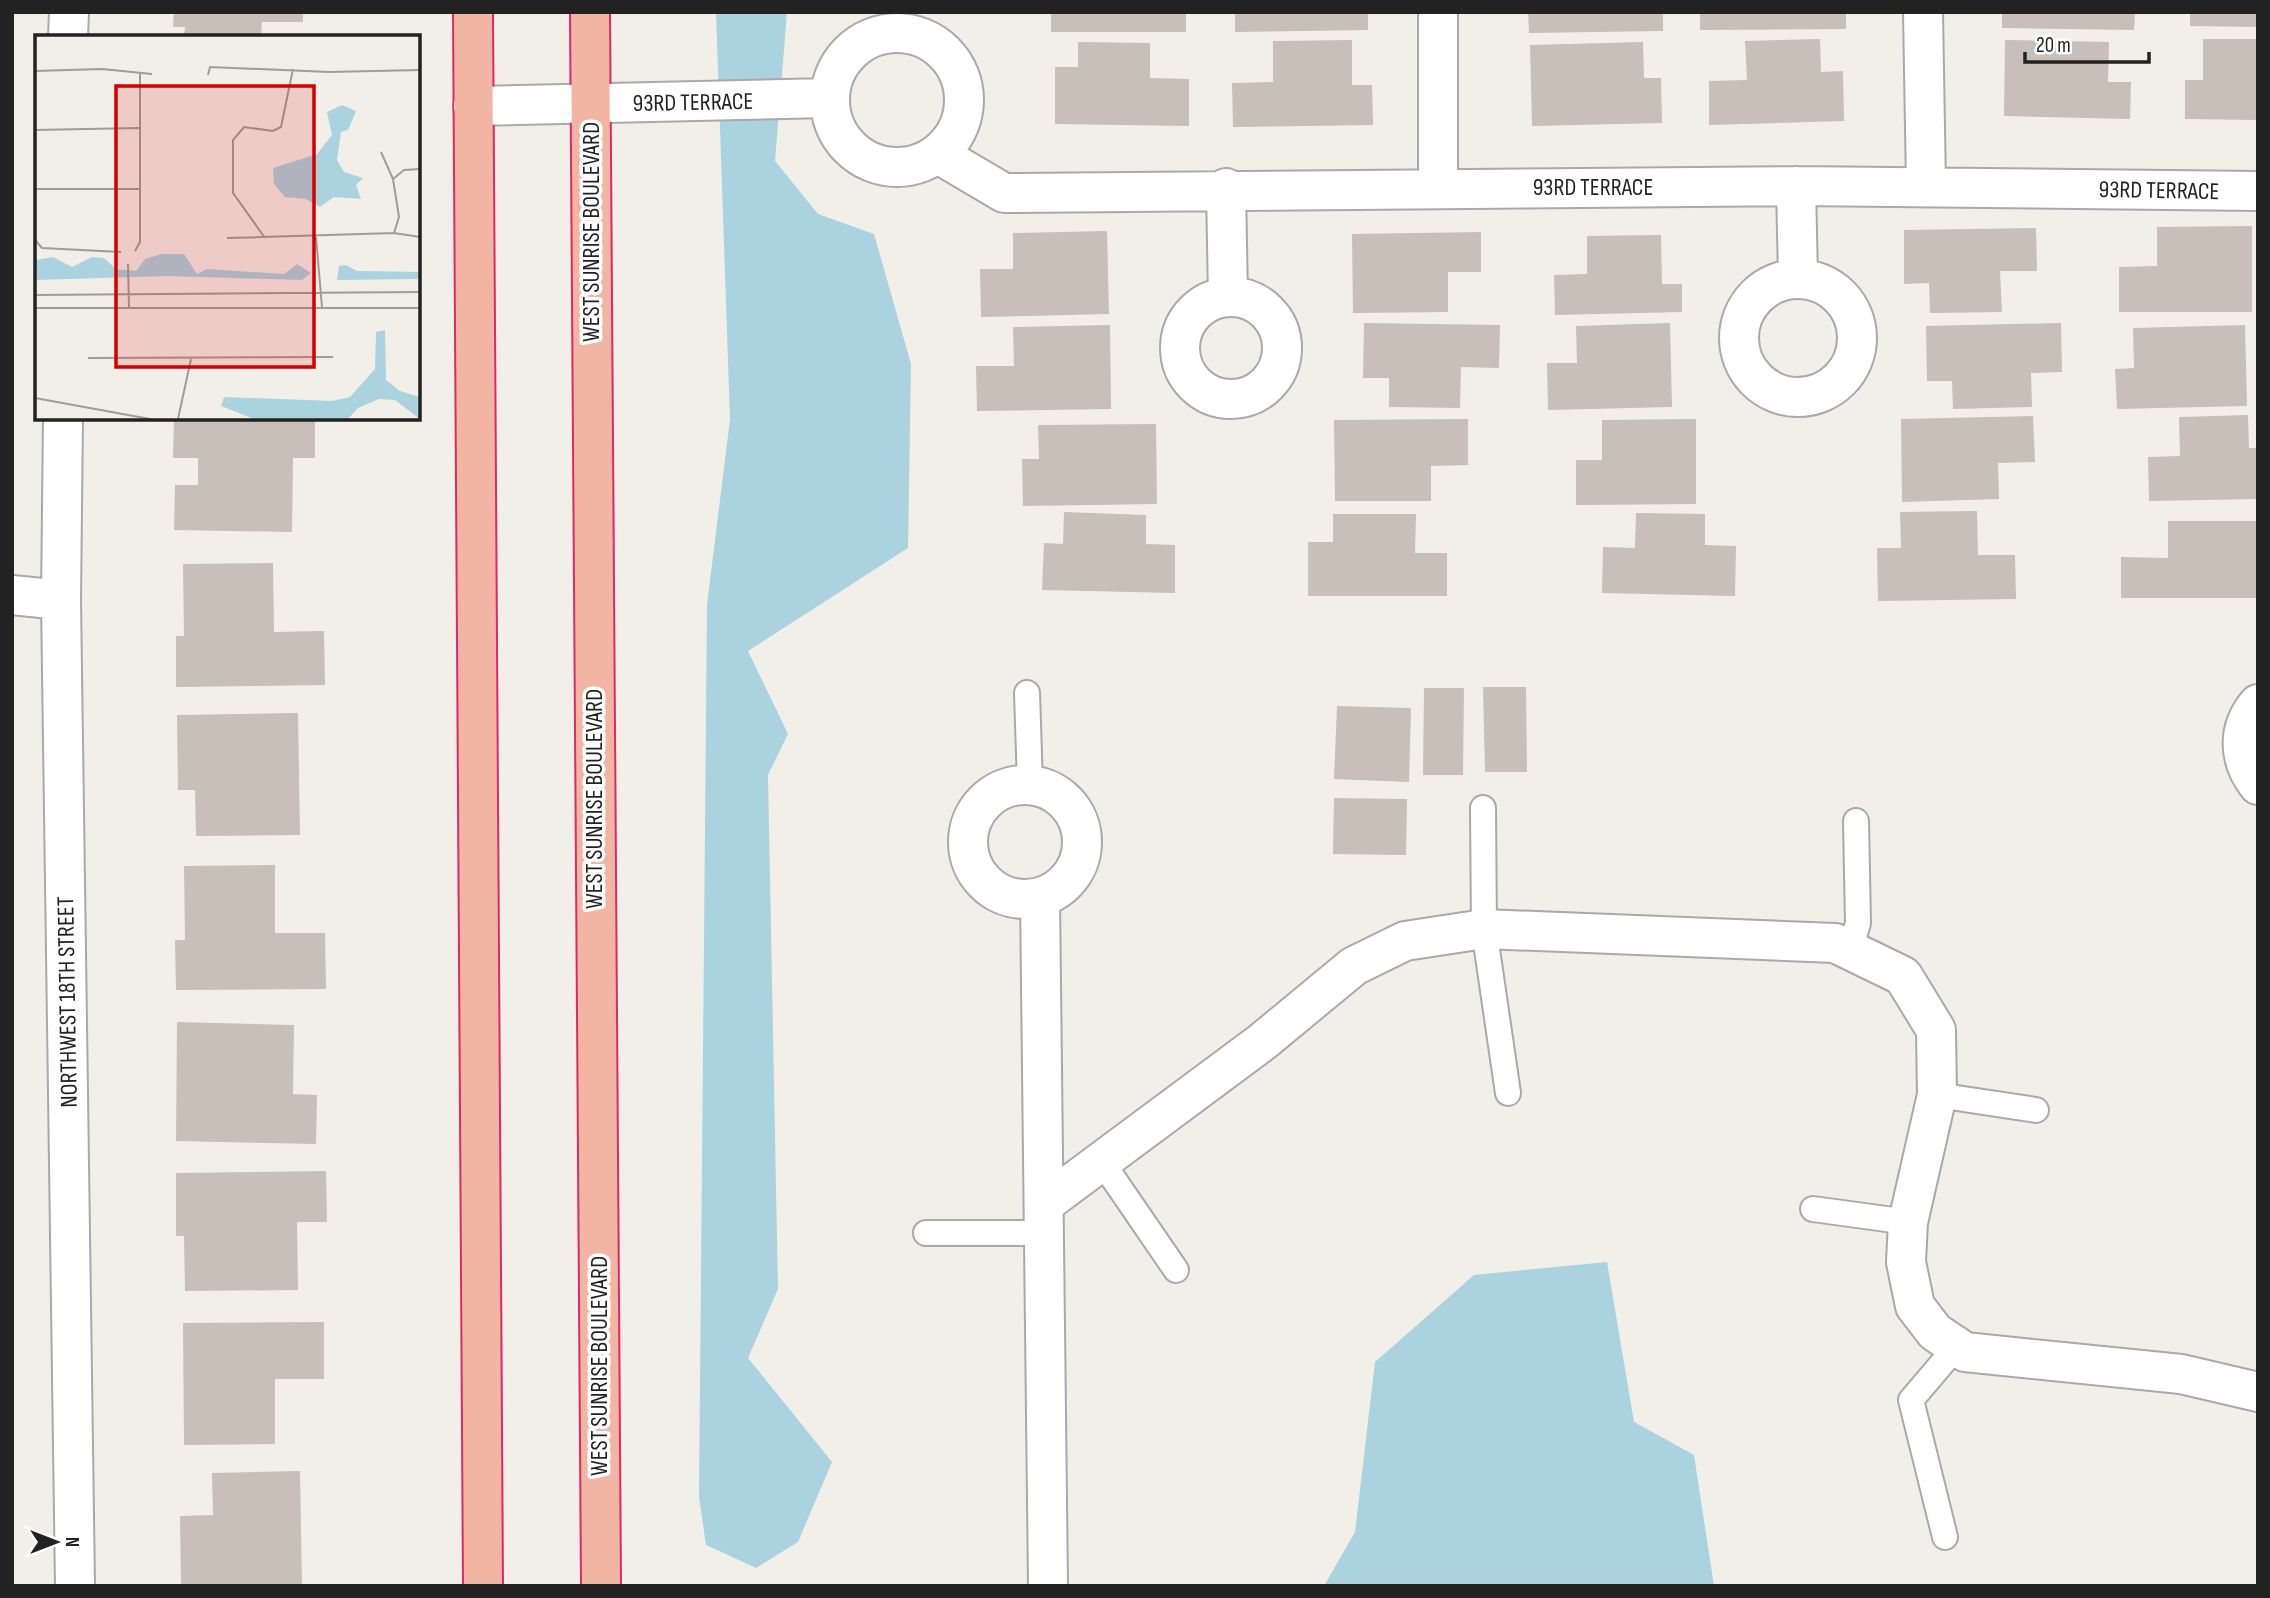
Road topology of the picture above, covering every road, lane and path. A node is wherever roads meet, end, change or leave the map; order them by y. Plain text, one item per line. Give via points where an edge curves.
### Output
1 (68, 12) edge
2 (473, 12) edge
3 (590, 12) edge
4 (1438, 12) edge
5 (1923, 12) edge
6 (930, 25) edge
7 (68, 35) edge
8 (811, 99) junction
9 (590, 103) junction
10 (473, 106) junction
11 (938, 154) junction
12 (1796, 186) junction
13 (1926, 186) junction
14 (1226, 188) junction
15 (1438, 188) junction
16 (2258, 191) edge
17 (1798, 278) dead end
18 (1228, 297) dead end
19 (63, 420) edge
20 (12, 595) edge
21 (61, 600) junction
22 (1027, 694) dead end
23 (2258, 704) edge
24 (1030, 785) junction
25 (2258, 785) edge
26 (1483, 808) dead end
27 (1856, 821) dead end
28 (1040, 897) junction
29 (1484, 929) junction
30 (1850, 950) junction
31 (1508, 1093) dead end
32 (1937, 1095) junction
33 (2036, 1110) dead end
34 (1102, 1162) junction
35 (1813, 1209) dead end
36 (1044, 1218) junction
37 (1909, 1222) junction
38 (926, 1233) dead end
39 (1176, 1270) dead end
40 (1957, 1346) junction
41 (2258, 1392) edge
42 (1945, 1537) dead end
43 (75, 1586) edge
44 (483, 1586) edge
45 (601, 1586) edge
46 (1048, 1586) edge

1 - 7 street
2 - 10 highway
3 - 9 highway, WEST SUNRISE BOULEVARD
4 - 15 street
5 - 13 street
6 - 8 street via 862,42
6 - 11 street via 958,71 964,93 962,116 953,138
8 - 9 street, 93RD TERRACE
8 - 11 street via 857,155 876,165 897,168
9 - 10 street, 93RD TERRACE
9 - 45 highway, WEST SUNRISE BOULEVARD
10 - 44 highway
11 - 14 street, 93RD TERRACE via 1004,193
12 - 13 street, 93RD TERRACE
12 - 15 street, 93RD TERRACE
12 - 17 street
13 - 16 street, 93RD TERRACE
14 - 15 street, 93RD TERRACE
14 - 18 street
19 - 21 street, NORTHWEST 18TH STREET
20 - 21 street
21 - 43 street, NORTHWEST 18TH STREET
22 - 24 lane
23 - 25 street via 2243,731 2242,750
24 - 28 street via 1063,799 1082,833 1075,871 1063,886
24 - 28 street via 1012,787 988,800 972,822 969,840 978,874 991,888 1008,897
26 - 29 lane
27 - 30 lane via 1858,923
28 - 36 street
29 - 30 street via 1835,943
29 - 31 lane
29 - 34 street via 1405,941 1354,966 1262,1042
30 - 32 street via 1903,976 1920,1003 1936,1030
32 - 33 lane
32 - 37 street
34 - 36 street
34 - 39 lane
35 - 37 lane
36 - 38 lane
36 - 46 street
37 - 40 street via 1906,1262 1915,1306 1935,1332
40 - 41 street via 1965,1352 2181,1374
40 - 42 lane via 1911,1400

